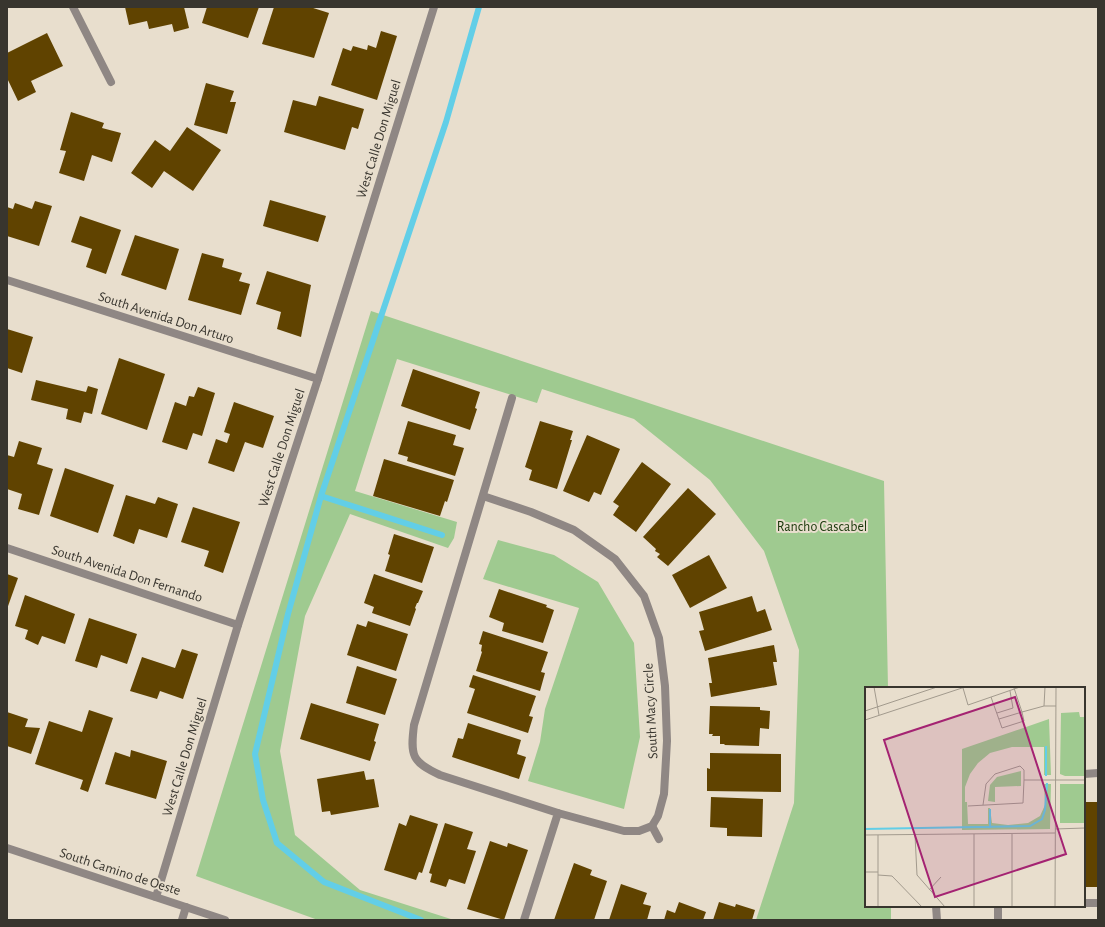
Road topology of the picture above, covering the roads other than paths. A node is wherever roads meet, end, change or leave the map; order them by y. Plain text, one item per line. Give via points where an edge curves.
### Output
1 (73, 7) edge
2 (434, 7) edge
3 (111, 82) dead end
4 (7, 280) edge
5 (318, 380) junction
6 (512, 398) dead end
7 (483, 496) junction
8 (7, 548) edge
9 (238, 625) junction
10 (1098, 773) edge
11 (1085, 774) edge
12 (558, 813) junction
13 (652, 826) junction
14 (659, 838) dead end
15 (7, 848) edge
16 (156, 897) junction
17 (1085, 903) edge
18 (1098, 903) edge
19 (186, 907) junction
20 (936, 907) edge
21 (998, 907) edge
22 (182, 920) edge
23 (225, 920) edge
24 (524, 920) edge
25 (937, 920) edge
26 (998, 920) edge

1 - 3 street
2 - 5 street, West Calle Don Miguel
4 - 5 street, South Avenida Don Arturo
5 - 9 street, West Calle Don Miguel
6 - 7 street
7 - 12 street via 414,725 413,756 424,767 440,775
7 - 13 street, South Macy Circle via 574,530 615,559 644,596 658,638 666,702 664,794 658,816
8 - 9 street, South Avenida Don Fernando
9 - 16 street, West Calle Don Miguel
10 - 11 street
12 - 13 street via 624,831 639,831
12 - 24 street
13 - 14 street
15 - 16 street, South Camino de Oeste
16 - 19 street, South Camino de Oeste
17 - 18 street
19 - 22 street
19 - 23 street, South Camino de Oeste
20 - 25 street
21 - 26 street

